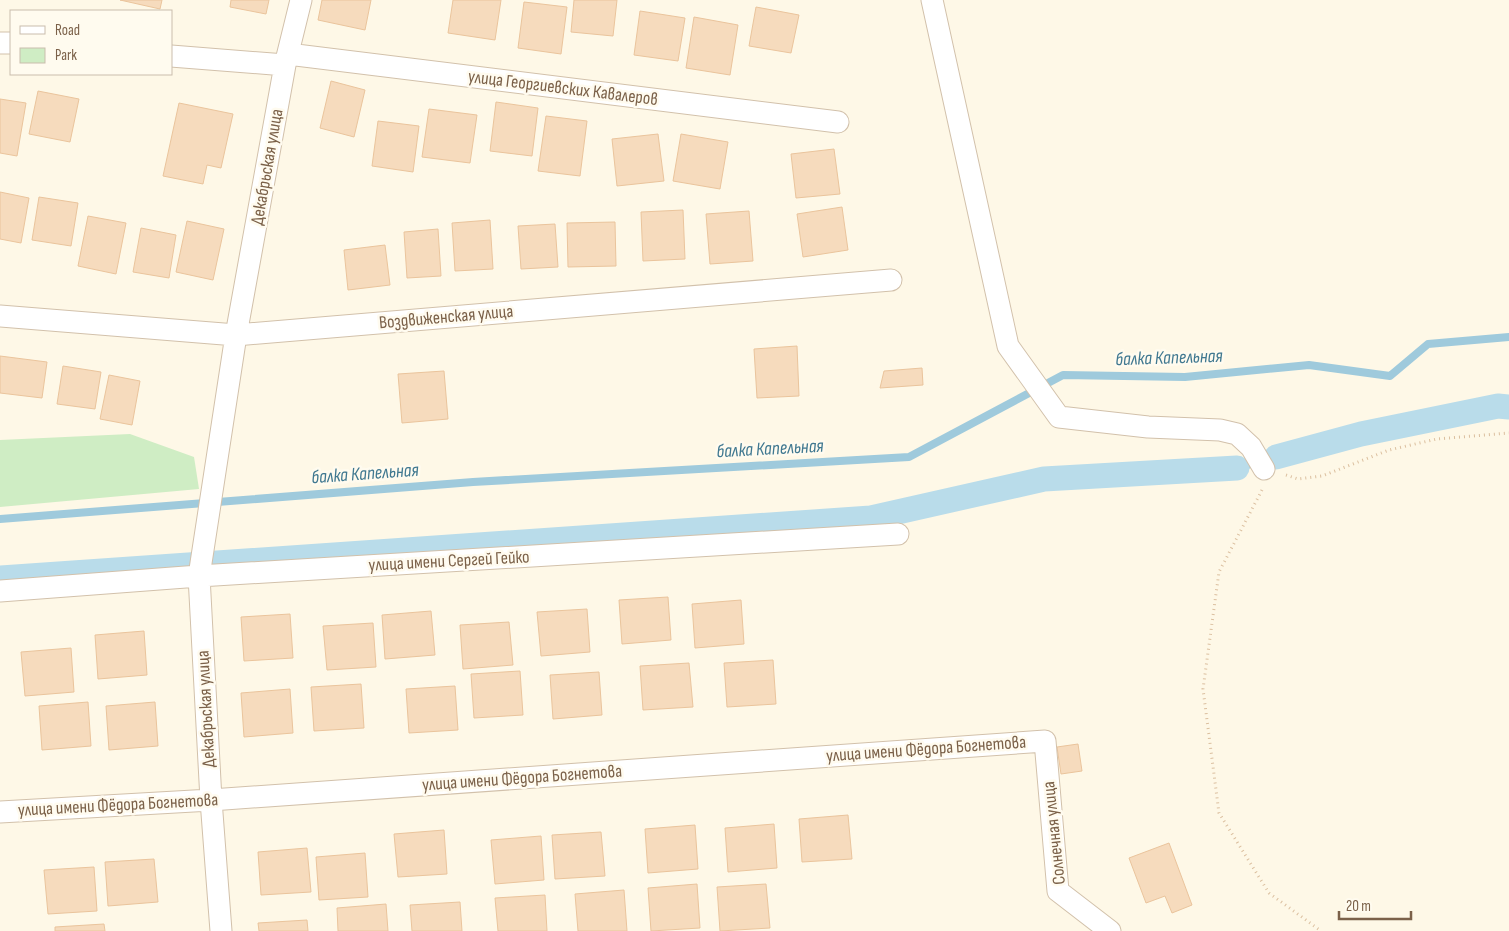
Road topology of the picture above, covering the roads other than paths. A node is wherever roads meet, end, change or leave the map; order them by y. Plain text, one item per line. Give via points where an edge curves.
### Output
1 (301, 0) edge
2 (932, 0) edge
3 (172, 56) edge
4 (286, 59) junction
5 (838, 122) dead end
6 (891, 280) dead end
7 (0, 316) edge
8 (236, 335) junction
9 (1264, 469) road end
10 (898, 534) dead end
11 (199, 576) junction
12 (0, 591) edge
13 (1045, 741) joint
14 (211, 800) junction
15 (0, 812) edge
16 (221, 931) edge
17 (1110, 931) edge

1 - 4 street, Декабрьская улица
2 - 9 street via 1008,346 1059,417 1237,434 1251,447
3 - 4 street, улица Георгиевских Кавалеров
4 - 5 street, улица Георгиевских Кавалеров
4 - 8 street, Декабрьская улица
6 - 8 street, Воздвиженская улица
7 - 8 street, Воздвиженская улица
8 - 11 street, Декабрьская улица
10 - 11 street, улица имени Сергей Гейко
11 - 12 street, улица имени Сергей Гейко
11 - 14 street, Декабрьская улица
13 - 14 street, улица имени Фёдора Богнетова
13 - 17 street, Солнечная улица via 1058,891
14 - 15 street, улица имени Фёдора Богнетова
14 - 16 street, Декабрьская улица

